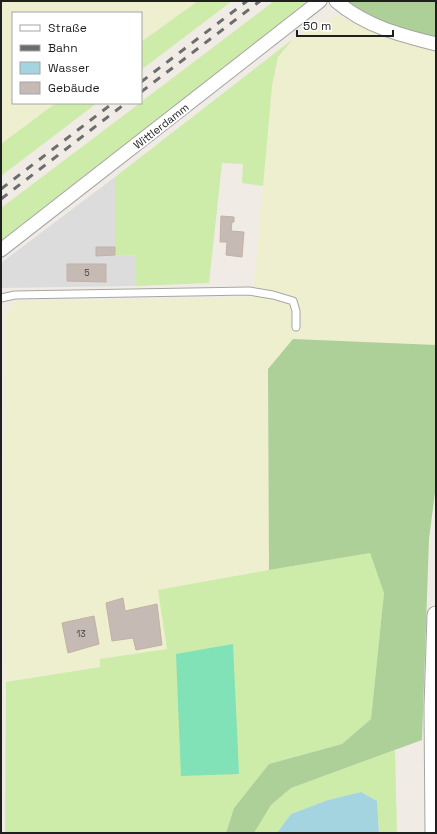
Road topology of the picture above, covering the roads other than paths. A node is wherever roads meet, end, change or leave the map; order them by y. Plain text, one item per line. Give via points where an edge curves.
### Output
1 (320, 1) edge
2 (336, 1) edge
3 (436, 44) edge
4 (1, 250) edge
5 (1, 298) edge
6 (296, 327) dead end
7 (436, 615) edge
8 (434, 833) edge

1 - 4 street, Wittlerdamm
2 - 3 street via 361,18 382,28
5 - 6 lane via 15,295 249,291 293,301
7 - 8 street via 433,706

